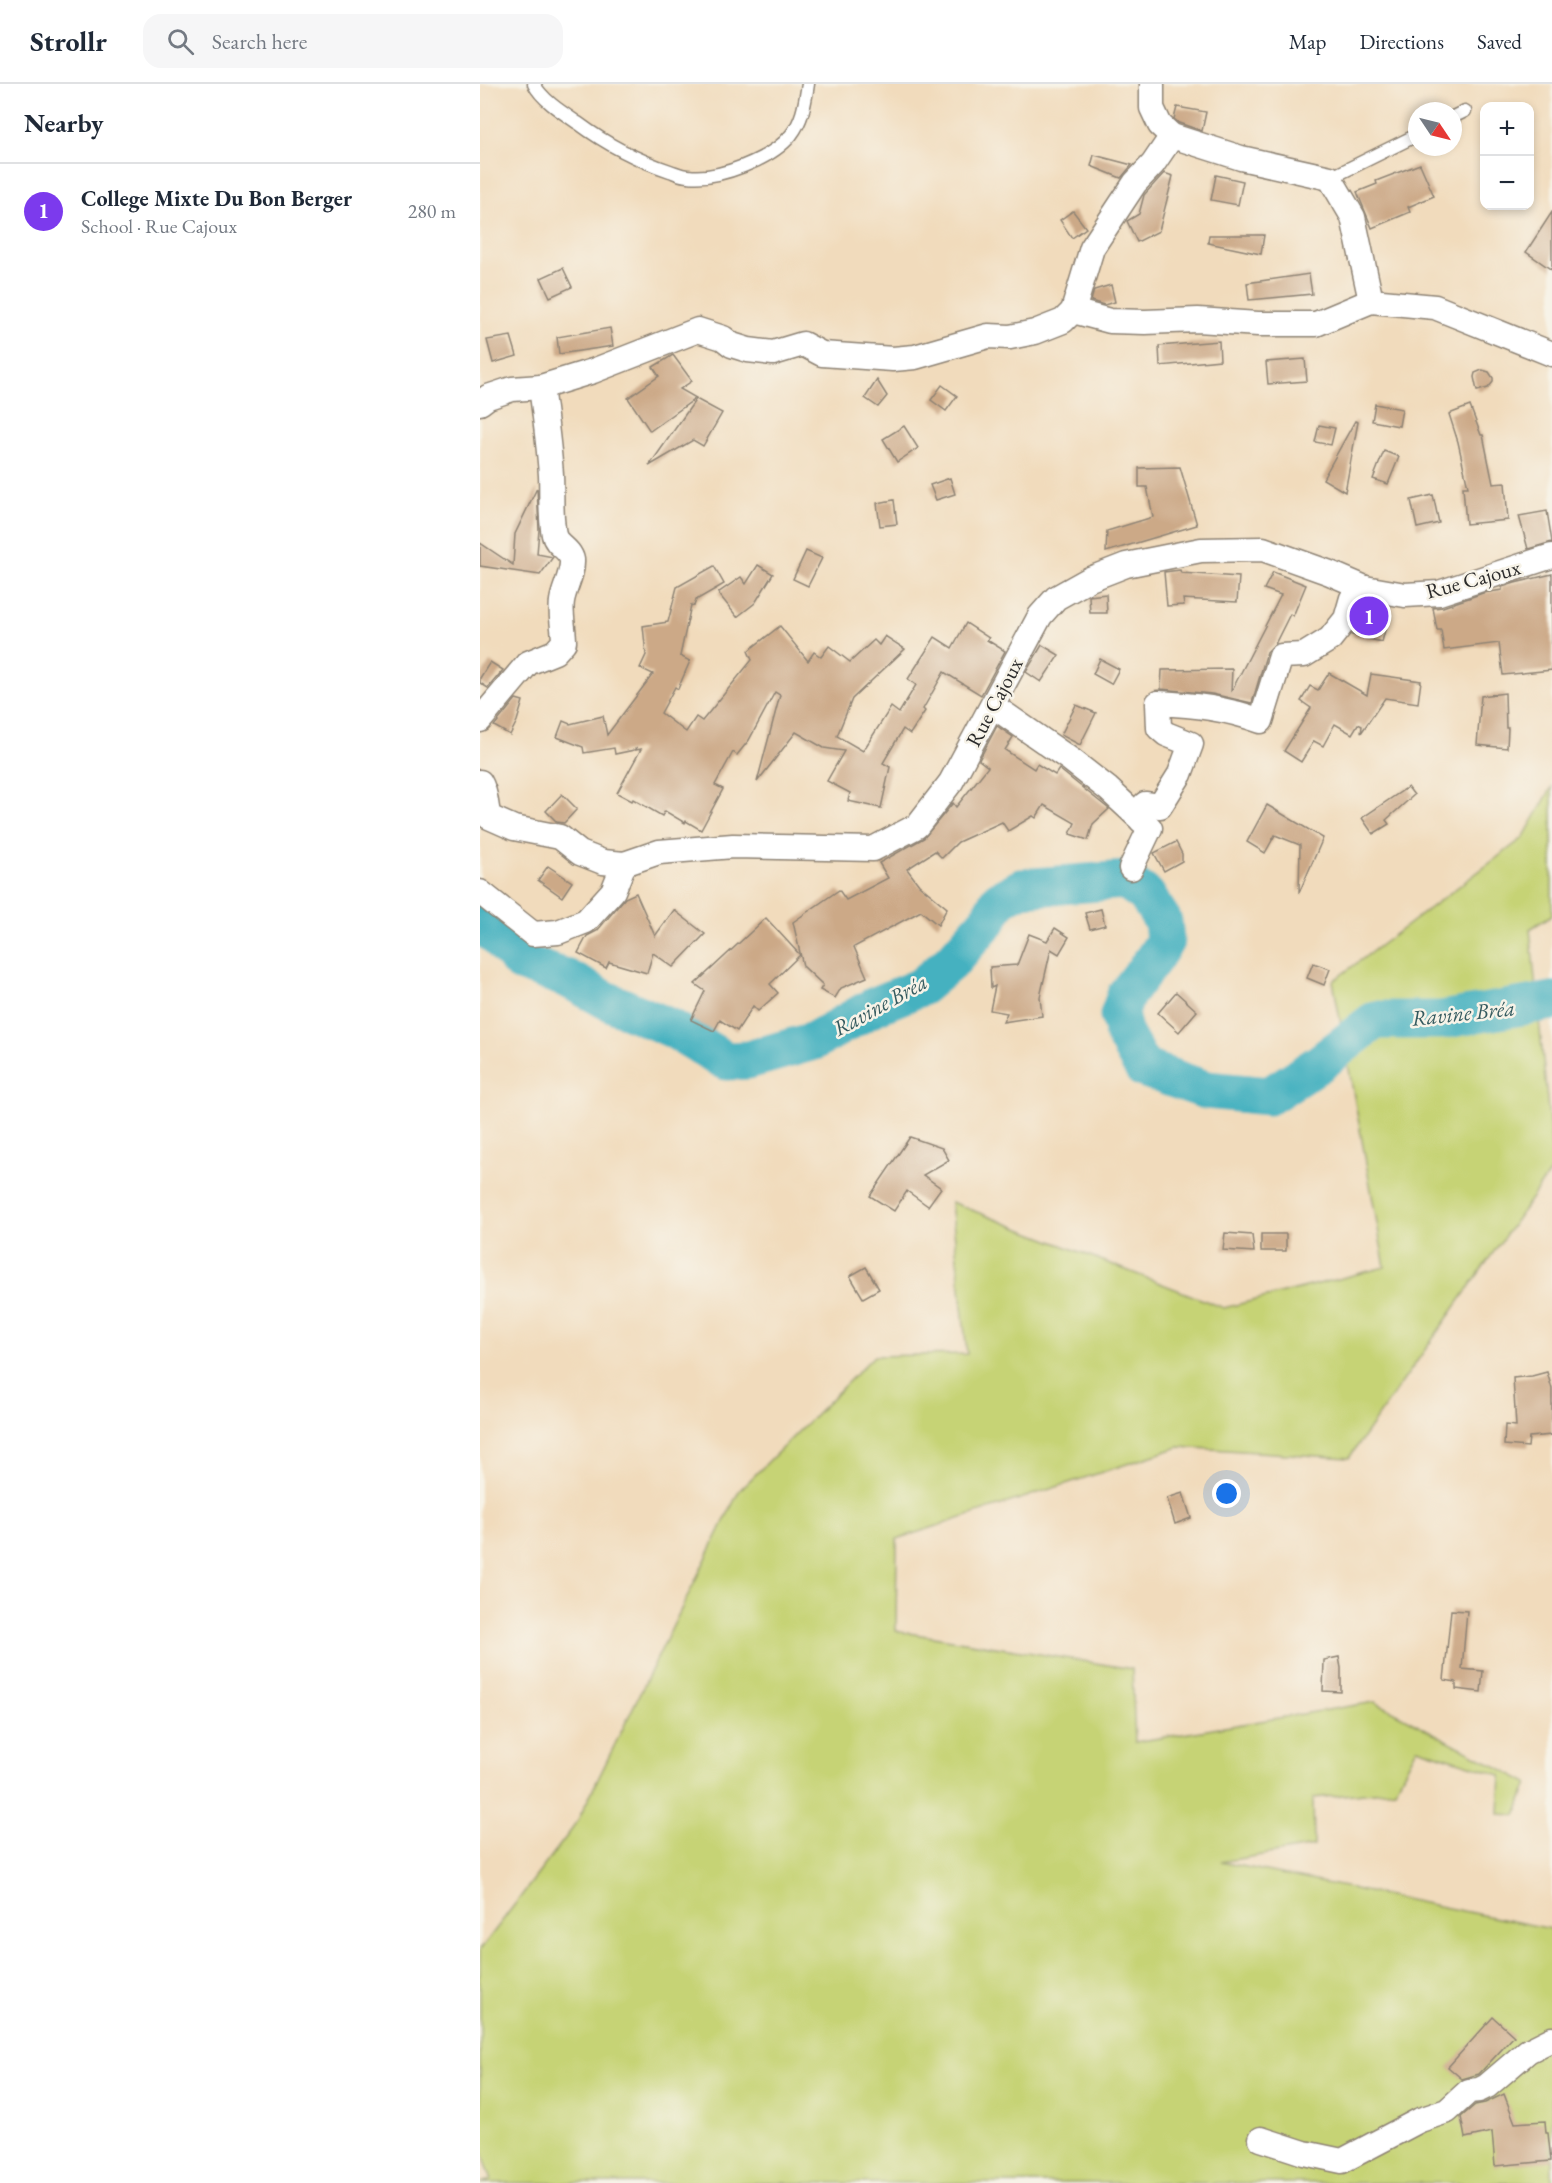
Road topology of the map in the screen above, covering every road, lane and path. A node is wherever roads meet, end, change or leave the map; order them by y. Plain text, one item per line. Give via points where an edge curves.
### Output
1 (534, 84) edge
2 (808, 84) edge
3 (1152, 84) edge
4 (1466, 111) dead end
5 (1462, 113) edge
6 (1172, 136) junction
7 (1408, 139) edge
8 (1330, 178) junction
9 (1371, 301) junction
10 (1073, 311) junction
11 (1552, 354) edge
12 (541, 387) junction
13 (480, 403) edge
14 (1552, 556) edge
15 (1365, 588) junction
16 (993, 706) junction
17 (480, 720) edge
18 (480, 782) edge
19 (1142, 820) junction
20 (624, 864) junction
21 (1131, 868) dead end
22 (480, 891) edge
23 (1552, 2039) edge
24 (1261, 2139) dead end

1 - 2 lane via 561,111 609,145 688,176 718,174 774,151 791,135 804,112
3 - 6 street via 1152,108 1160,125
4 - 5 lane
6 - 8 street via 1241,158
6 - 10 street via 1092,248
7 - 8 lane
8 - 9 street via 1353,217
9 - 10 street via 1316,324 1110,321
9 - 11 street via 1435,307
10 - 12 street via 1063,321 1035,332 988,336 915,357 893,359 822,354 803,344 773,353 748,350 698,330 594,371
12 - 13 street via 512,389
12 - 17 street via 555,538 572,561 562,598 564,642 555,652 528,663
14 - 15 street, Rue Cajoux via 1439,592 1405,595
15 - 16 street, Rue Cajoux via 1263,549 1201,550 1126,565 1056,598 1040,616
15 - 19 street via 1352,598 1346,619 1330,639 1304,655 1281,656 1261,721 1199,705 1158,703 1159,728 1191,744 1180,774 1160,806 1145,804
16 - 19 street via 1071,760
16 - 20 street, Rue Cajoux via 951,782 916,826 873,849 734,846 659,852
18 - 20 street via 487,793 489,817 514,828 560,837 580,853 603,862
19 - 21 street via 1150,828
20 - 22 street via 614,891 586,921 558,932 533,934
23 - 24 street via 1528,2051 1487,2086 1469,2091 1447,2111 1420,2120 1342,2161

